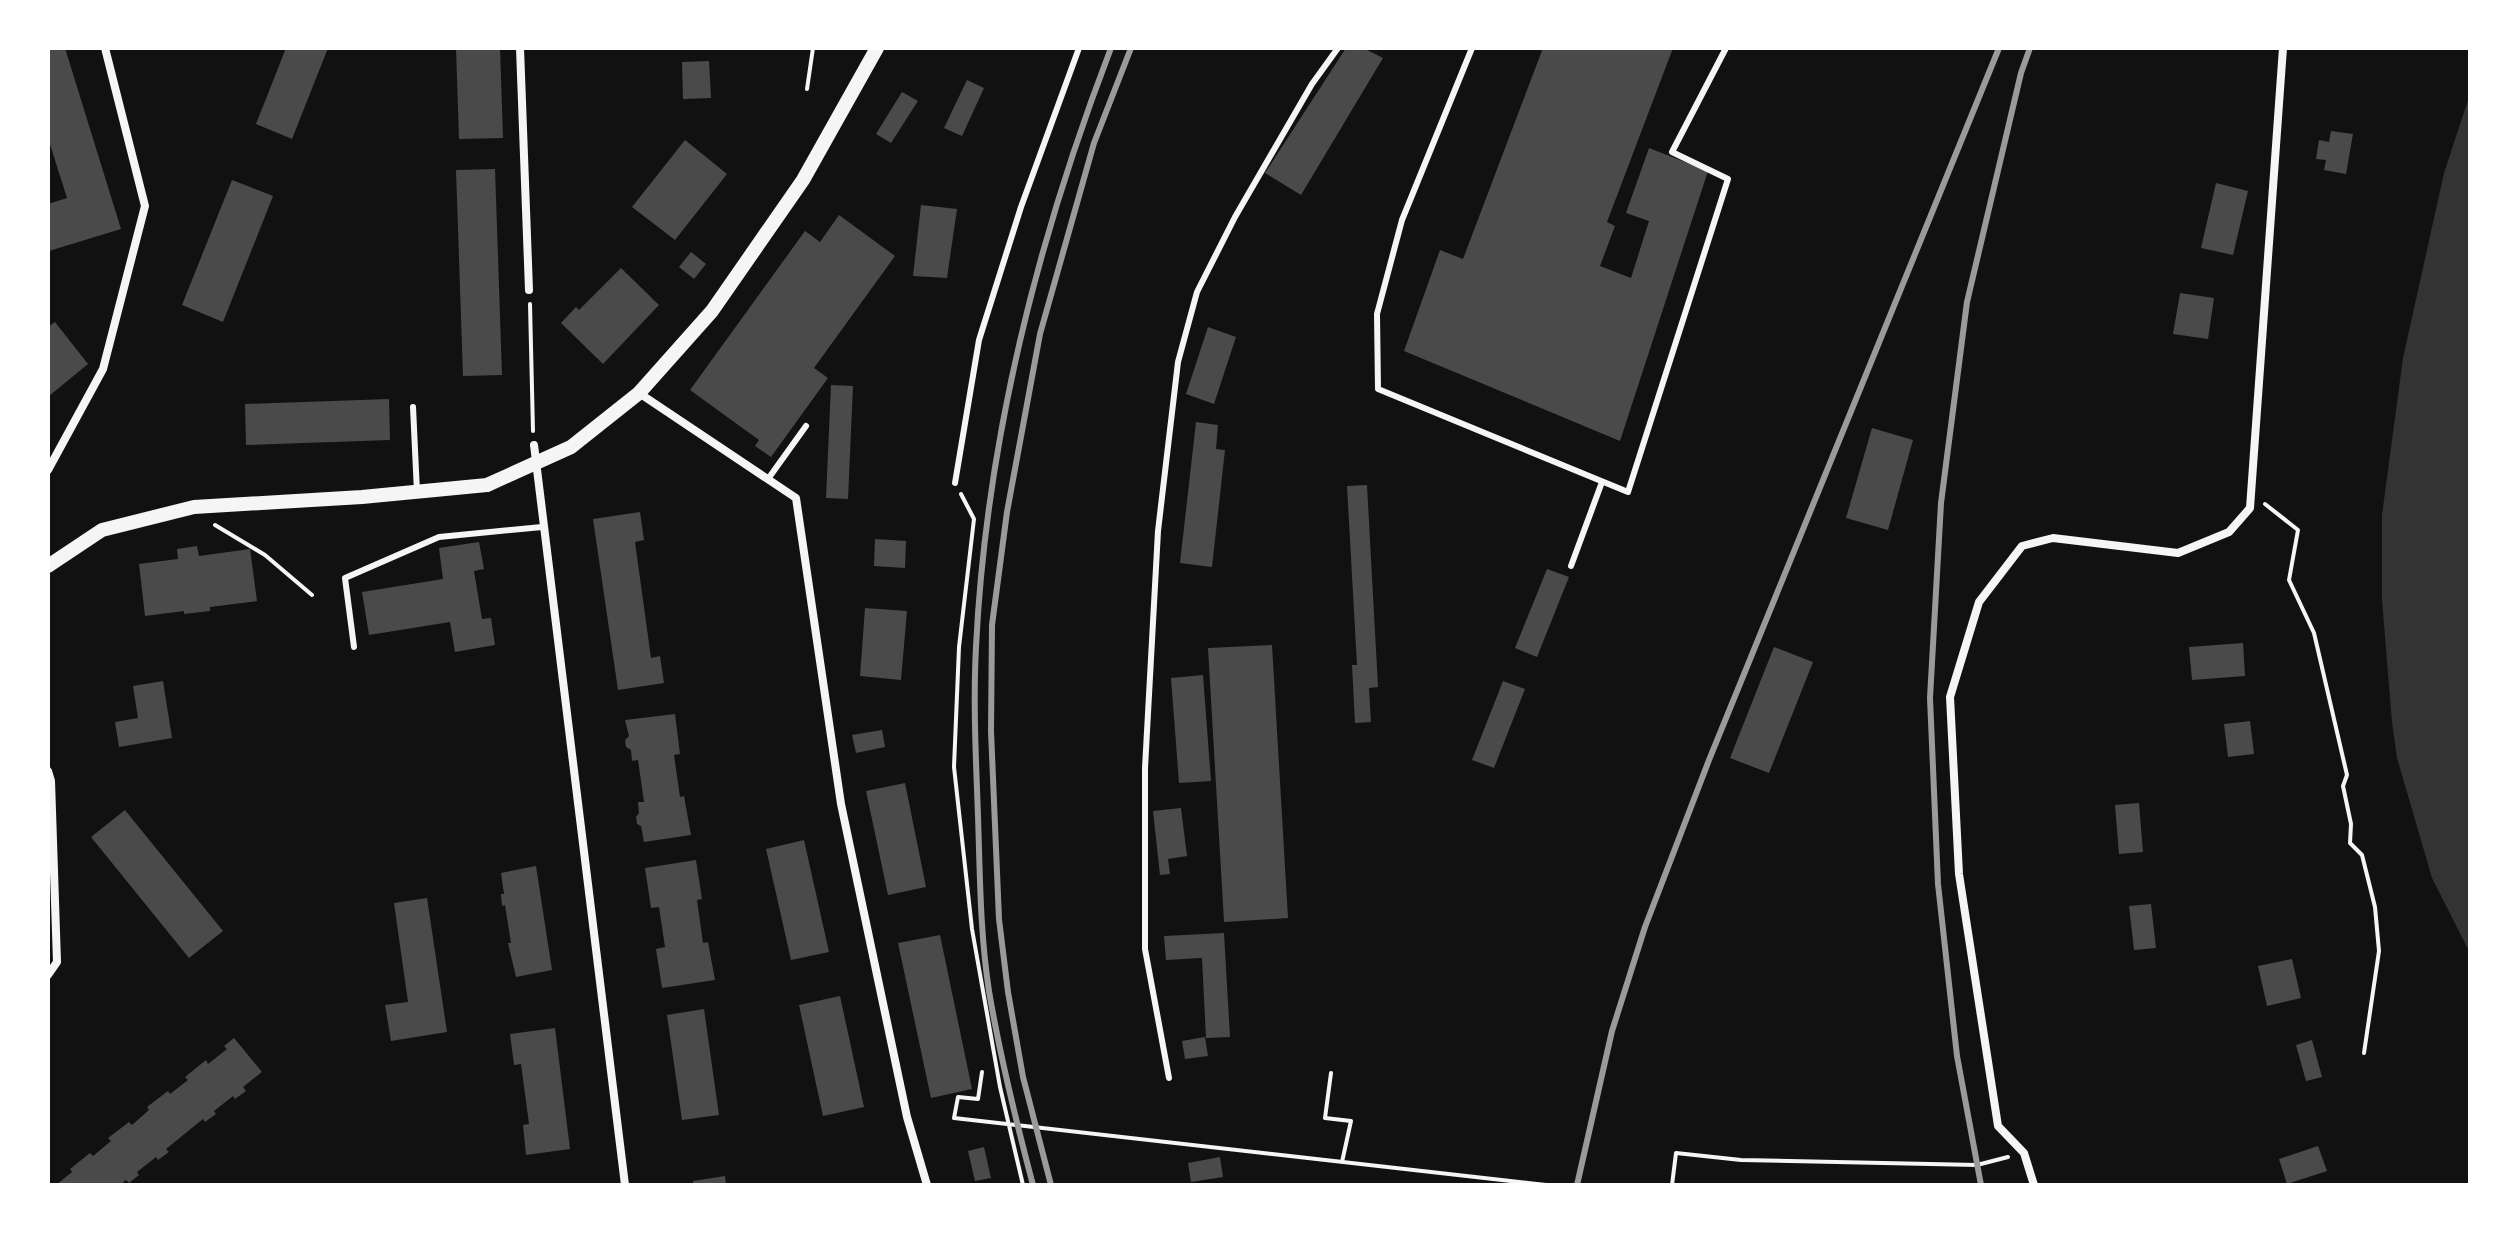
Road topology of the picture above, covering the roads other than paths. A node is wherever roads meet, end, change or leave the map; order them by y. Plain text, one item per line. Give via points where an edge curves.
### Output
1 (105, 48) edge
2 (520, 48) edge
3 (877, 48) edge
4 (1079, 48) edge
5 (1338, 48) edge
6 (1472, 48) edge
7 (1726, 48) edge
8 (2283, 48) edge
9 (529, 290) road end
10 (639, 393) junction
11 (413, 407) dead end
12 (806, 426) dead end
13 (534, 445) road end
14 (534, 464) junction
15 (48, 470) edge
16 (768, 479) junction
17 (1602, 482) junction
18 (955, 483) road end
19 (417, 492) junction
20 (542, 527) junction
21 (48, 566) edge
22 (1571, 566) dead end
23 (354, 647) dead end
24 (48, 771) edge
25 (48, 975) edge
26 (1169, 1078) dead end
27 (625, 1185) edge
28 (927, 1185) edge
29 (2034, 1185) edge

1 - 15 street via 145,206 103,369
2 - 9 street
3 - 10 street via 796,191 712,311
4 - 18 lane via 979,340
5 - 26 lane via 1235,217 1197,292 1178,362 1158,531 1145,768 1145,949
6 - 17 lane via 1402,220 1377,314 1378,389
7 - 17 lane via 1672,152 1728,179 1628,492
8 - 29 street via 2250,508 2229,532 2178,553 2053,538 2022,546 1979,602 1950,697 1959,874 1998,1126 2024,1153
10 - 14 street via 571,447
10 - 16 street
11 - 19 lane
12 - 16 lane
13 - 14 street
14 - 19 street via 487,485
14 - 20 street
16 - 28 street via 796,498 841,804 907,1117
17 - 22 lane
19 - 21 street via 194,507 102,530
20 - 23 lane via 439,537 345,578
20 - 27 street
24 - 25 street via 57,962

